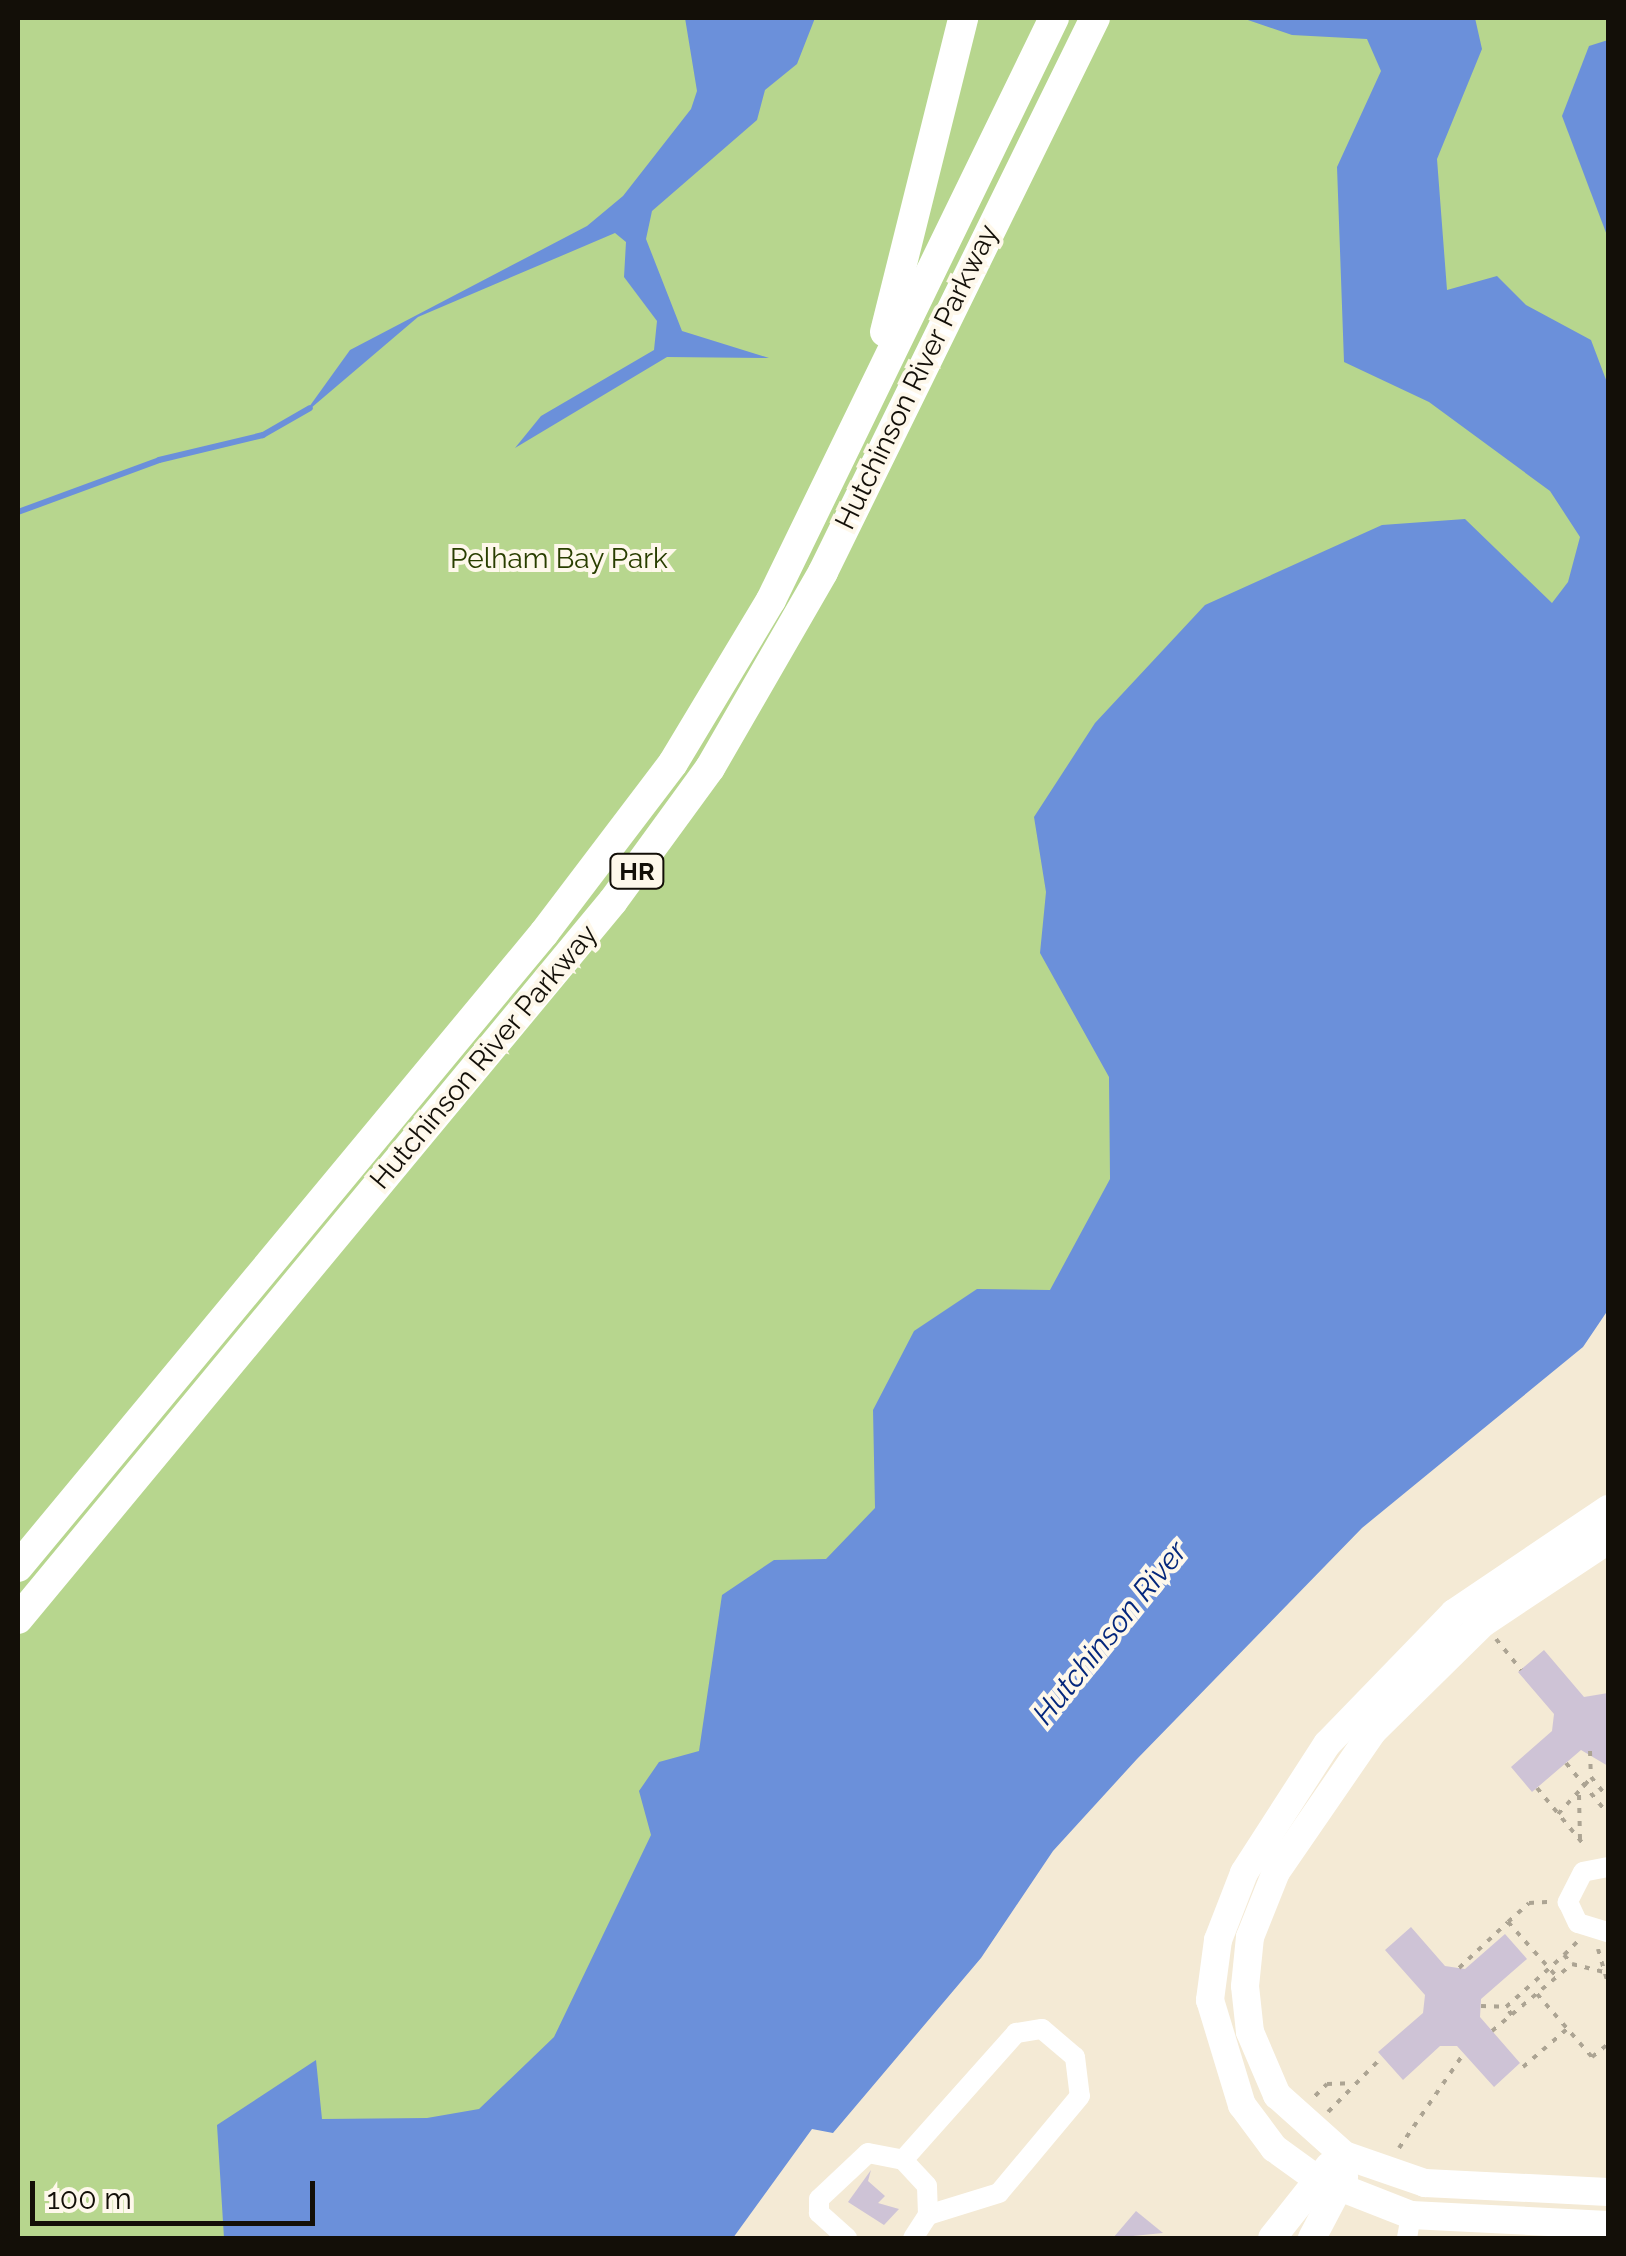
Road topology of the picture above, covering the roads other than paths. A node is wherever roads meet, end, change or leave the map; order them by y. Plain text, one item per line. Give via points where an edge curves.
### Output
1 (963, 18) edge
2 (1054, 18) edge
3 (1095, 18) edge
4 (867, 403) junction
5 (1608, 1508) edge
6 (1608, 1540) edge
7 (18, 1567) edge
8 (18, 1619) edge
9 (1608, 1867) edge
10 (1603, 1932) edge
11 (1344, 2156) junction
12 (903, 2160) junction
13 (1314, 2177) junction
14 (1344, 2192) junction
15 (1597, 2192) edge
16 (928, 2215) junction
17 (1409, 2227) edge
18 (1595, 2229) edge
19 (844, 2237) edge
20 (913, 2238) edge
21 (1272, 2238) edge
22 (1312, 2238) edge

1 - 4 highway
2 - 4 highway, Hutchinson River Parkway / HR
3 - 8 highway, Hutchinson River Parkway / HR via 817,584 710,768 613,901
4 - 7 highway, Hutchinson River Parkway / HR via 760,622 640,810
5 - 13 main road via 1469,1602 1367,1696 1244,1873 1213,1965 1216,2035 1264,2136
6 - 11 main road via 1484,1623 1410,1690 1333,1781 1276,1872 1250,1938 1246,2008 1260,2064 1294,2118
9 - 10 street via 1582,1872 1568,1902 1578,1923
11 - 13 main road
11 - 14 main road
11 - 15 main road via 1425,2183
12 - 16 street via 928,2186
12 - 16 street via 1016,2033 1042,2029 1075,2057 1080,2096 999,2193
12 - 19 street via 868,2153 819,2199 819,2213
13 - 14 main road
13 - 21 main road
14 - 17 main road
14 - 22 main road
15 - 18 main road
16 - 20 street
17 - 18 main road

